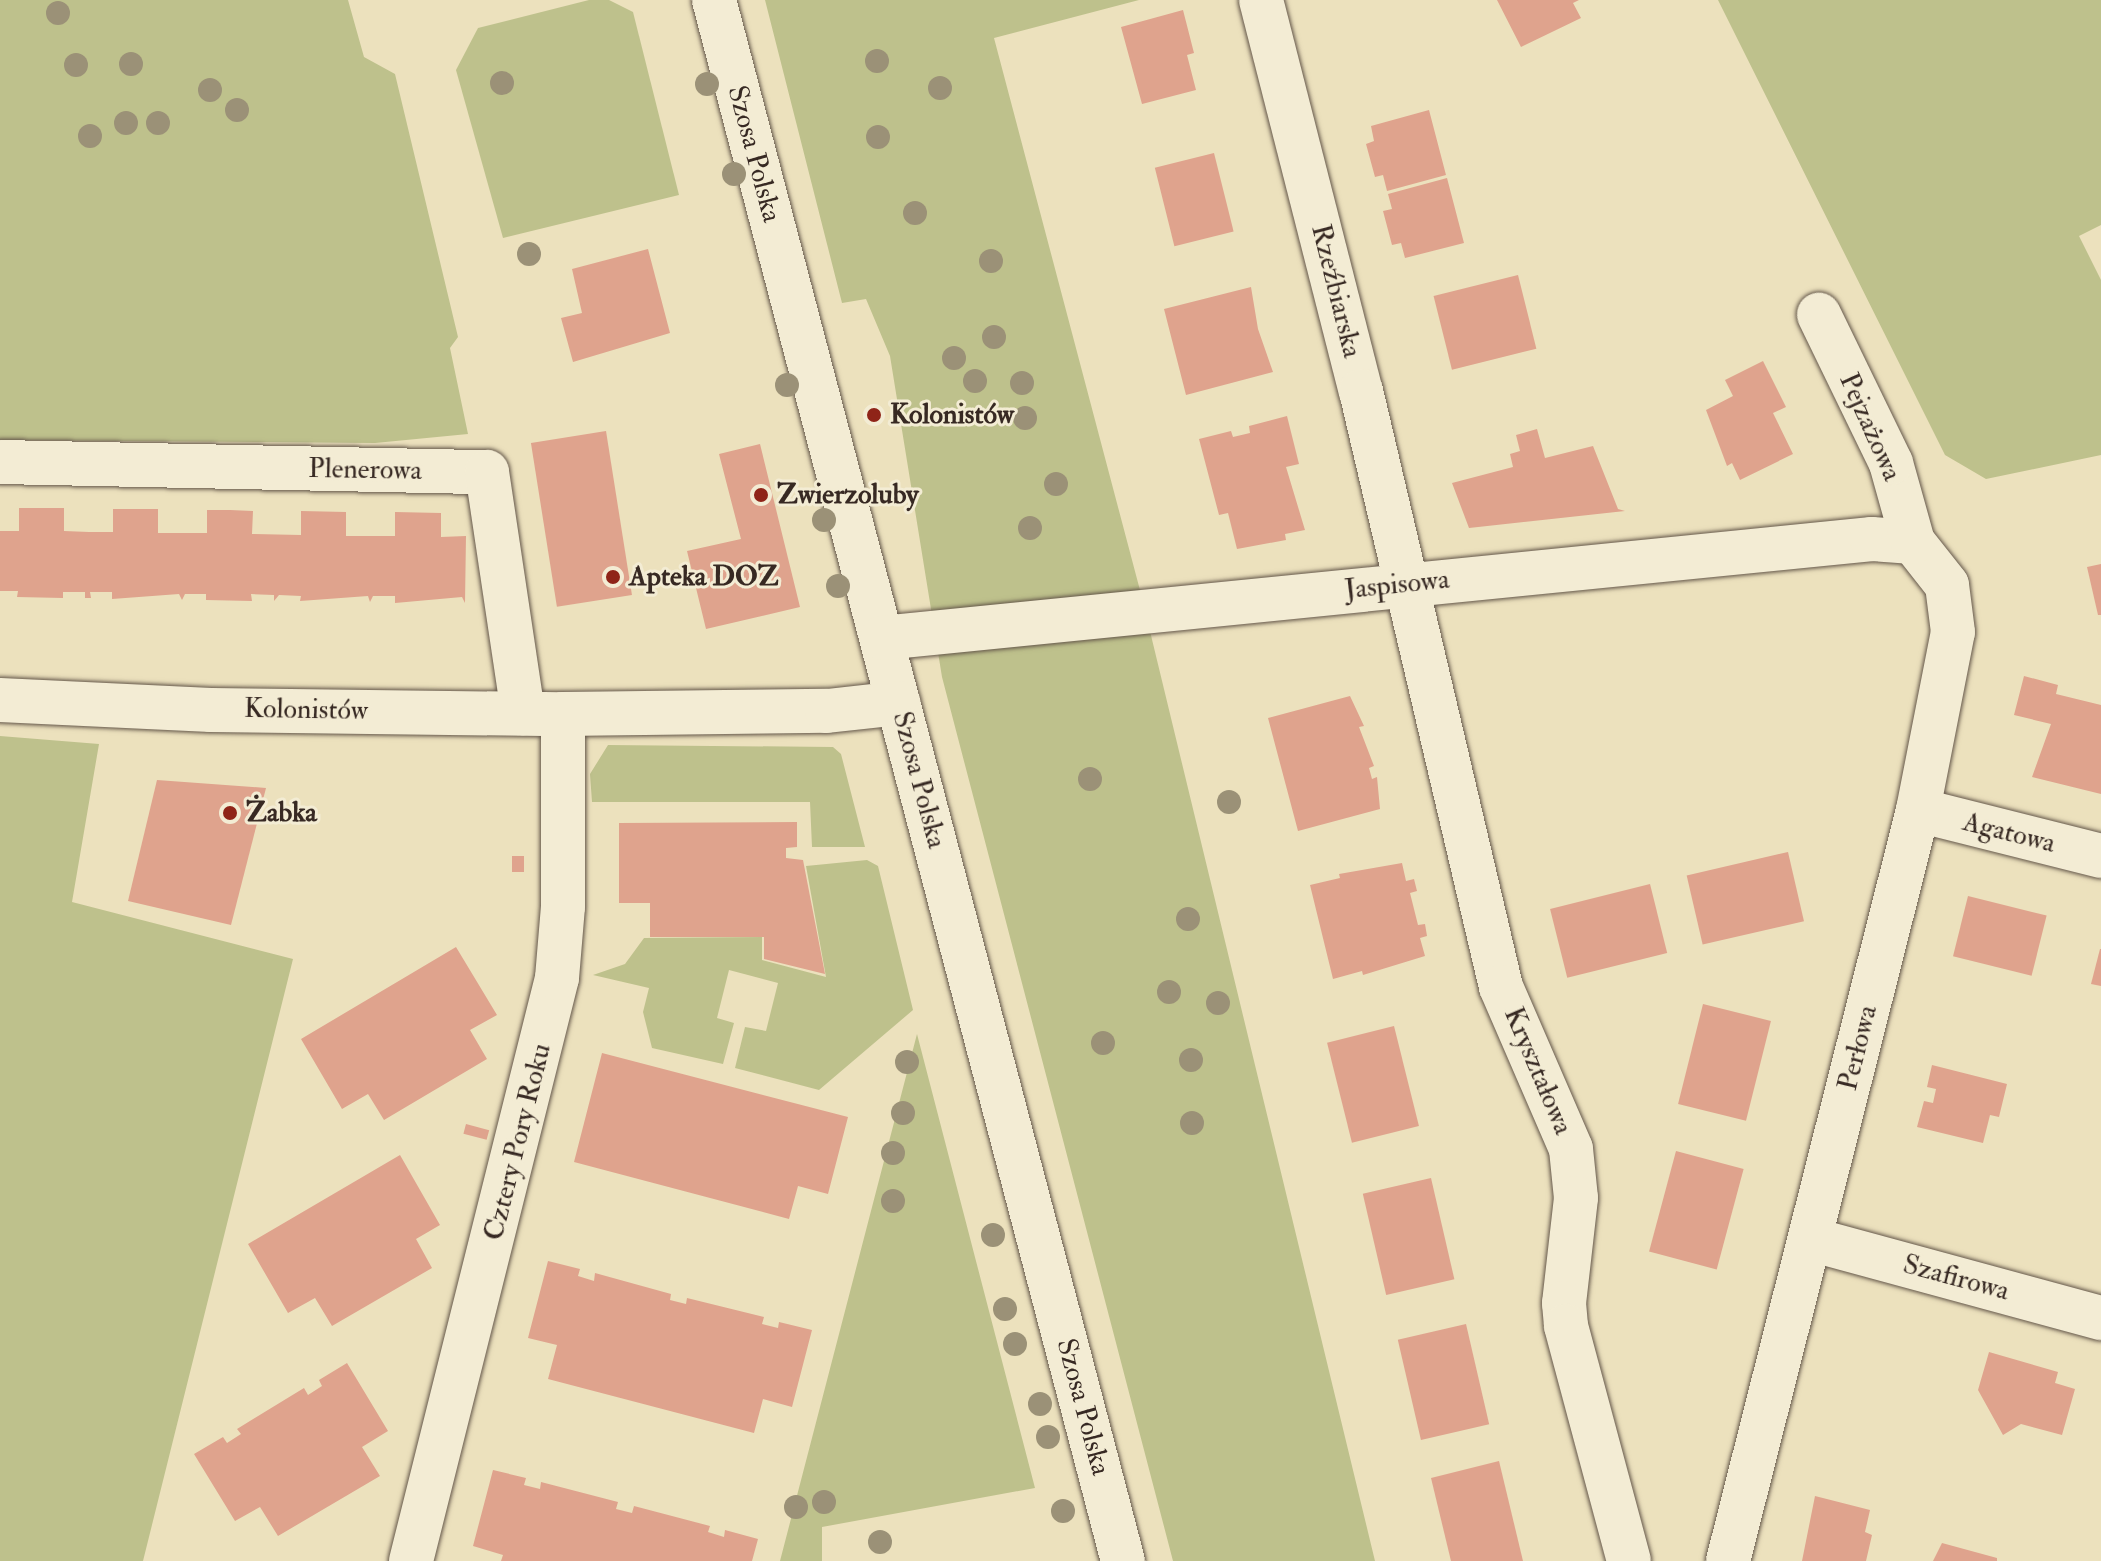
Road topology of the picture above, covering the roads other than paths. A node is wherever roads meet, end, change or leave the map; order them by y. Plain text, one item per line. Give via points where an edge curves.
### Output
1 (714, 0) edge
2 (1261, 0) edge
3 (1819, 315) dead end
4 (0, 462) edge
5 (1913, 542) junction
6 (1407, 584) junction
7 (882, 638) junction
8 (0, 700) edge
9 (899, 703) junction
10 (543, 714) junction
11 (1918, 810) junction
12 (2101, 856) edge
13 (1810, 1239) junction
14 (2101, 1318) edge
15 (411, 1561) edge
16 (1123, 1561) edge
17 (1629, 1561) edge
18 (1728, 1561) edge

1 - 7 street, Szosa Polska
2 - 6 street, Rzeźbiarska
3 - 5 street, Pejzażowa via 1891,463
4 - 10 street, Plenerowa via 487,472
5 - 6 street, Jaspisowa via 1872,539
5 - 11 street, Perłowa via 1947,585 1953,632
6 - 7 street, Jaspisowa
6 - 17 street, Kryształowa via 1501,987 1571,1149 1576,1198 1566,1326
7 - 9 street, Szosa Polska
8 - 10 street, Kolonistów via 211,710
9 - 10 street, Kolonistów via 827,711
9 - 16 street, Szosa Polska
10 - 15 street, Cztery Pory Roku via 563,907 557,978
11 - 12 street, Agatowa
11 - 13 street, Perłowa
13 - 14 street, Szafirowa
13 - 18 street, Perłowa

